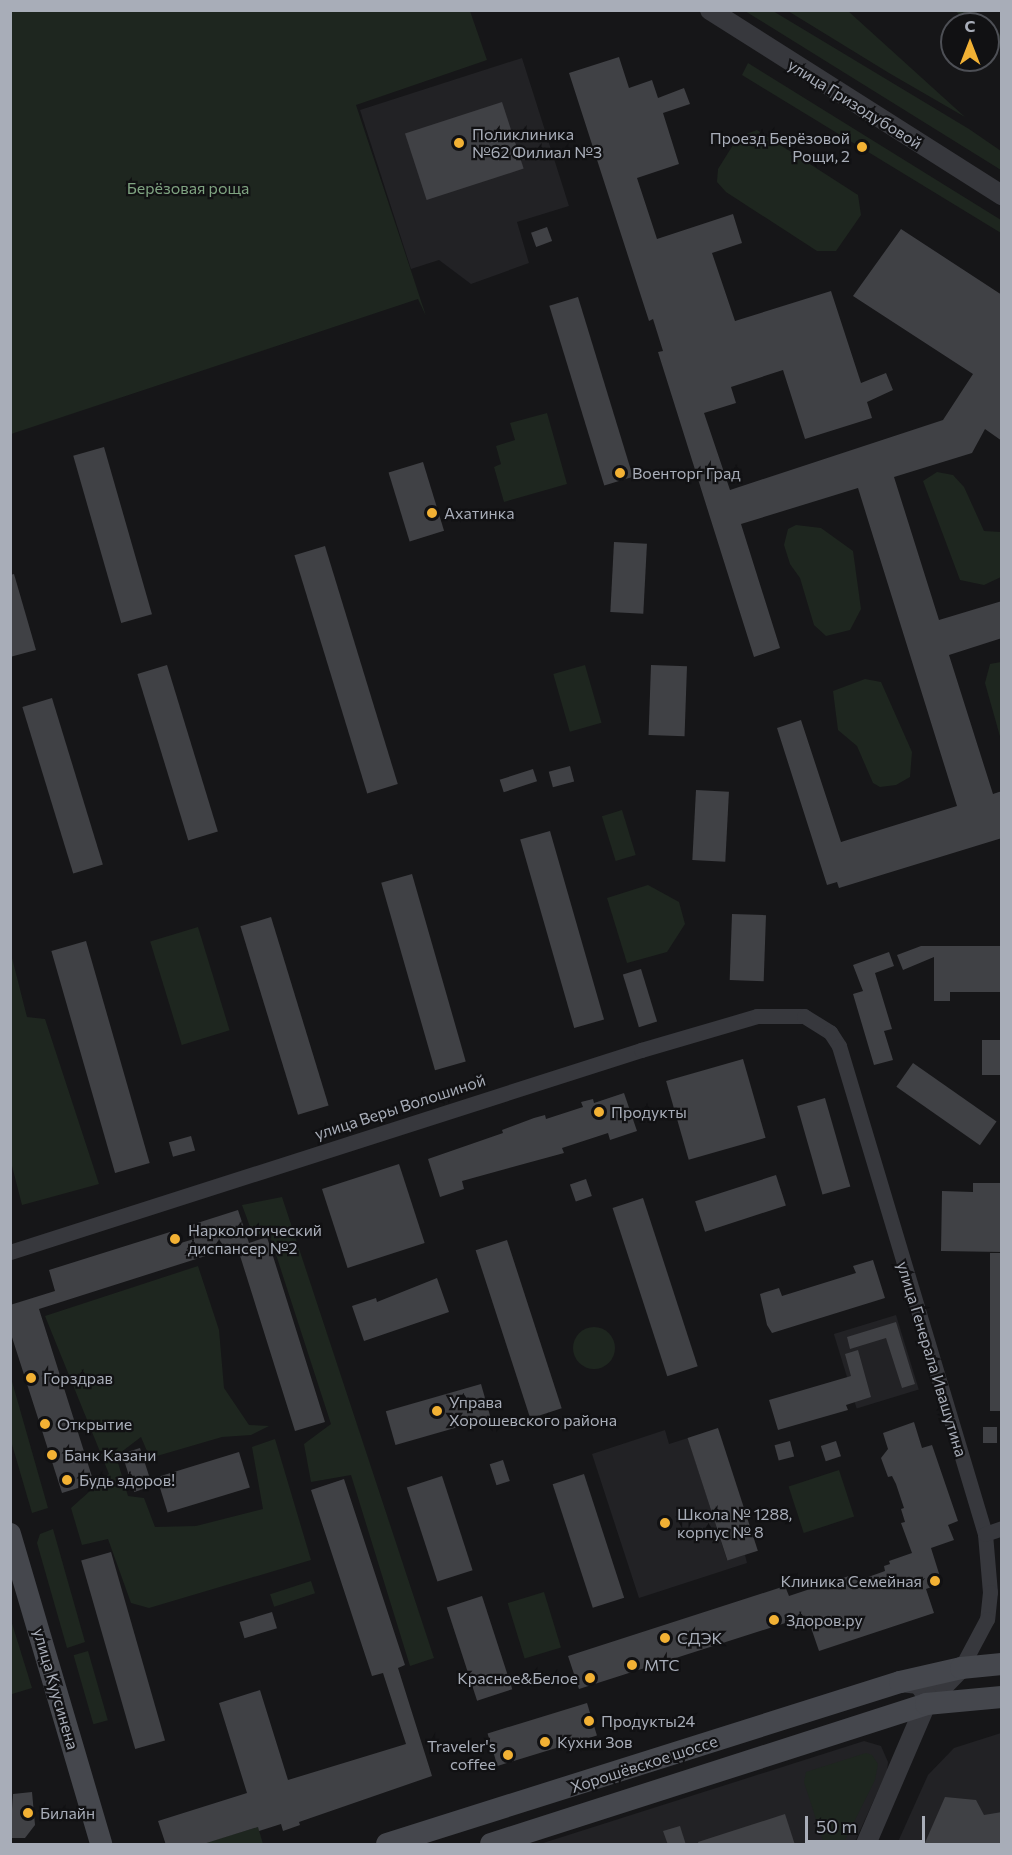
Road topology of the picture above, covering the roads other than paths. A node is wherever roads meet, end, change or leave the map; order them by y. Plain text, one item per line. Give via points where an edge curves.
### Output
1 (710, 10) edge
2 (1002, 195) edge
3 (804, 1016) joint
4 (10, 1252) edge
5 (1002, 1528) edge
6 (10, 1534) edge
7 (985, 1534) junction
8 (1002, 1664) edge
9 (961, 1668) junction
10 (900, 1682) junction
11 (1002, 1697) edge
12 (926, 1704) junction
13 (101, 1845) edge
14 (387, 1845) edge
15 (491, 1845) edge
16 (866, 1845) edge

1 - 2 street, улица Гризодубовой
3 - 4 street, улица Веры Волошиной via 757,1016 640,1050
3 - 7 street, улица Генерала Ивашутина via 830,1032 839,1046
5 - 7 street
6 - 13 main road, улица Куусинена
7 - 9 street, улица Генерала Ивашутина via 990,1592 987,1619
8 - 9 main road, Хорошёвское шоссе
9 - 10 main road, Хорошёвское шоссе
9 - 12 street, улица Генерала Ивашутина
10 - 12 street via 919,1684 927,1696
10 - 14 main road, Хорошёвское шоссе
11 - 12 main road, Хорошёвское шоссе
12 - 15 main road, Хорошёвское шоссе
12 - 16 street

